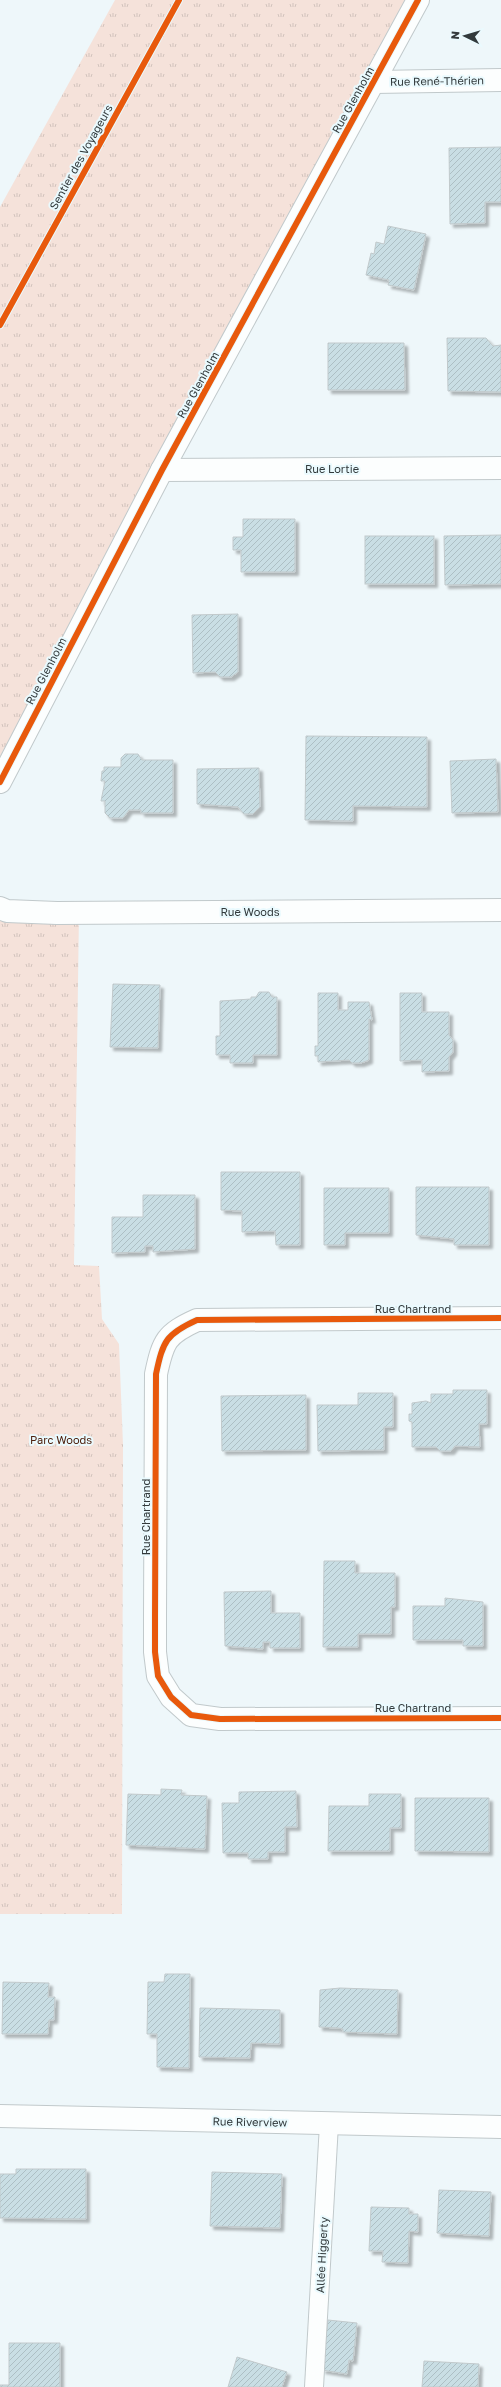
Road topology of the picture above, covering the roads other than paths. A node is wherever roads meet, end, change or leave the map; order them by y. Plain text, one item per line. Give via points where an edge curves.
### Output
1 (418, 0) edge
2 (501, 80) edge
3 (374, 82) junction
4 (501, 468) edge
5 (162, 470) junction
6 (0, 782) edge
7 (0, 908) edge
8 (501, 910) edge
9 (501, 1318) edge
10 (501, 1718) edge
11 (0, 2116) edge
12 (329, 2124) junction
13 (501, 2127) edge
14 (314, 2387) edge

1 - 3 street, Rue Glenholm
2 - 3 street, Rue René-Thérien
3 - 5 street, Rue Glenholm
4 - 5 street, Rue Lortie
5 - 6 street, Rue Glenholm
7 - 8 street, Rue Woods via 7,911 58,913
9 - 10 street, Rue Chartrand via 197,1320 175,1330 161,1351 156,1374 155,1652 158,1676 171,1697 191,1715 220,1719
11 - 12 street, Rue Riverview
12 - 13 street, Rue Riverview
12 - 14 lane, Allée Higgerty

